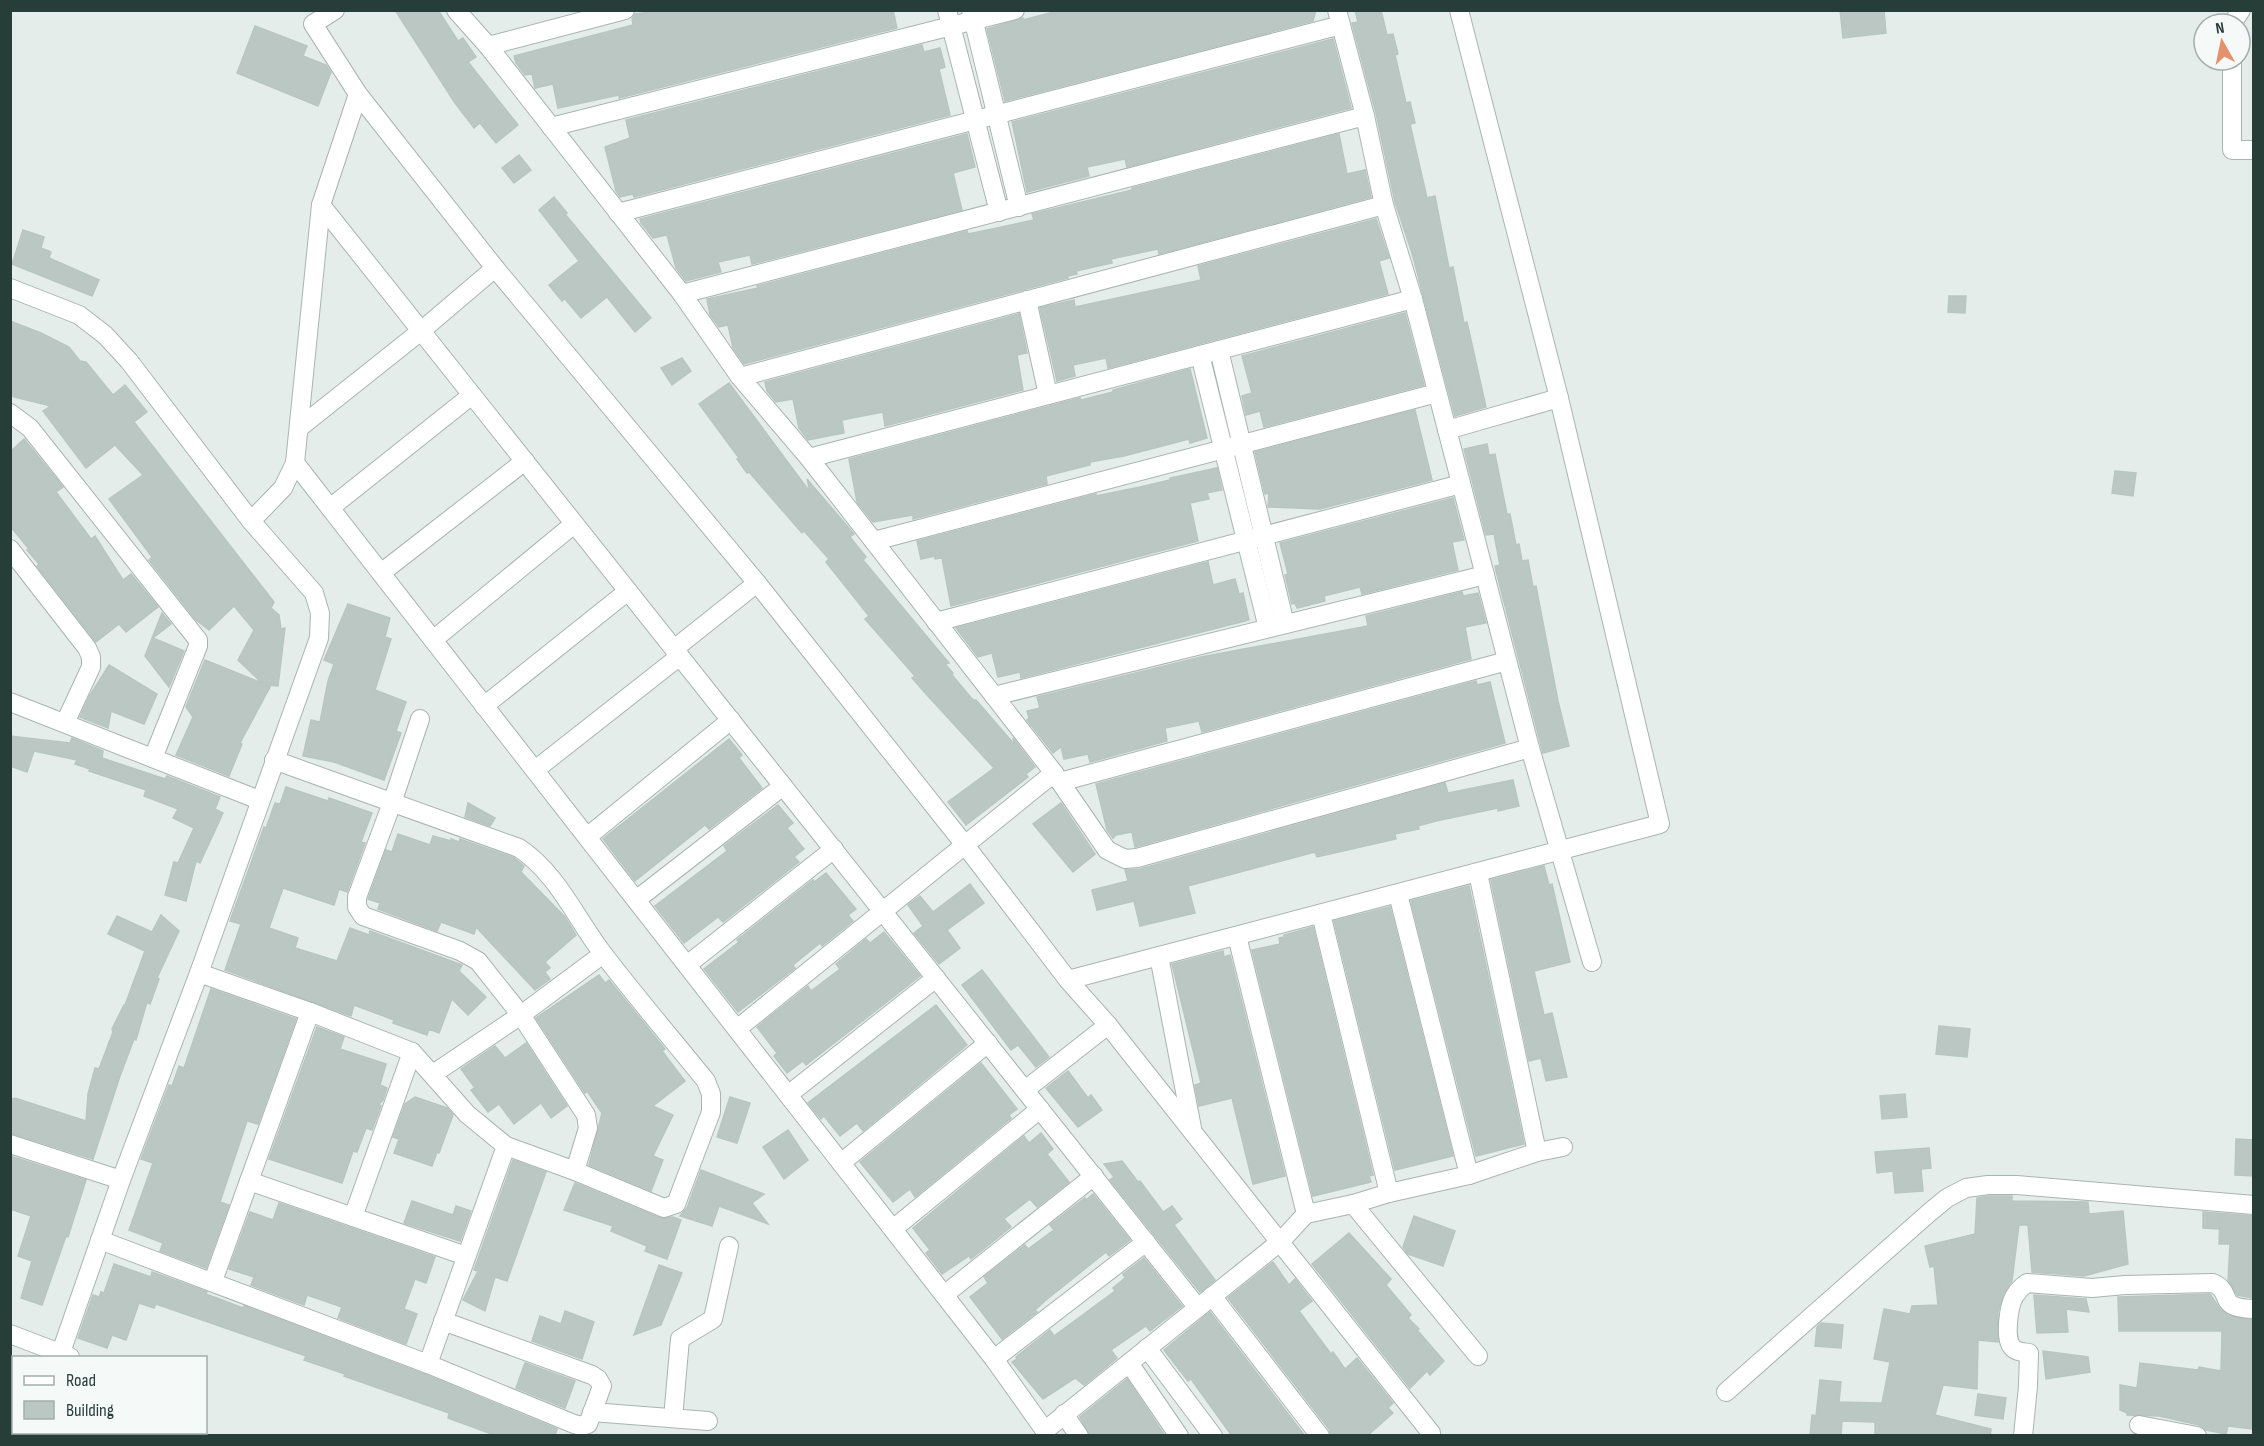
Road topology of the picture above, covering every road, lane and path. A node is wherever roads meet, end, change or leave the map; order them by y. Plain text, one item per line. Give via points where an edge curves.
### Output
1 (334, 10) edge
2 (456, 10) edge
3 (625, 10) edge
4 (1015, 10) edge
5 (1459, 10) edge
6 (972, 16) edge
7 (309, 17) edge
8 (1339, 18) edge
9 (950, 19) edge
10 (488, 46) junction
11 (2232, 72) edge
12 (358, 94) junction
13 (997, 115) junction
14 (1365, 116) junction
15 (976, 120) junction
16 (551, 127) junction
17 (2253, 150) edge
18 (321, 206) junction
19 (1384, 206) junction
20 (1019, 207) junction
21 (999, 212) junction
22 (618, 213) junction
23 (495, 268) junction
24 (10, 288) edge
25 (682, 294) junction
26 (1413, 299) junction
27 (1027, 300) junction
28 (421, 331) junction
29 (1219, 350) junction
30 (1200, 355) junction
31 (740, 377) junction
32 (1437, 393) junction
33 (472, 395) junction
34 (1047, 395) junction
35 (1559, 398) junction
36 (10, 413) edge
37 (299, 428) junction
38 (1447, 430) junction
39 (1242, 445) junction
40 (1223, 449) junction
41 (809, 458) junction
42 (525, 461) junction
43 (295, 463) junction
44 (1461, 484) junction
45 (330, 508) junction
46 (251, 521) junction
47 (574, 524) junction
48 (1264, 536) junction
49 (1246, 540) junction
50 (874, 541) junction
51 (12, 556) edge
52 (381, 573) junction
53 (1485, 575) junction
54 (757, 583) junction
55 (628, 591) junction
56 (936, 622) junction
57 (1277, 626) junction
58 (433, 640) junction
59 (677, 653) junction
60 (1508, 661) junction
61 (994, 696) junction
62 (10, 702) edge
63 (484, 706) junction
64 (420, 719) dead end
65 (731, 720) junction
66 (65, 723) junction
67 (1530, 748) junction
68 (153, 758) junction
69 (274, 760) junction
70 (535, 770) junction
71 (1057, 777) junction
72 (783, 786) junction
73 (260, 800) junction
74 (392, 803) junction
75 (587, 837) junction
76 (965, 845) junction
77 (834, 849) junction
78 (1559, 852) junction
79 (1478, 873) junction
80 (1398, 894) junction
81 (636, 900) junction
82 (883, 911) junction
83 (1321, 914) junction
84 (1237, 936) junction
85 (603, 954) junction
86 (1159, 956) junction
87 (1592, 962) dead end
88 (687, 965) junction
89 (199, 973) junction
90 (936, 978) junction
91 (1068, 980) junction
92 (310, 1012) junction
93 (521, 1015) junction
94 (1108, 1025) junction
95 (736, 1029) junction
96 (988, 1043) junction
97 (412, 1052) junction
98 (433, 1074) junction
99 (1025, 1090) junction
100 (788, 1095) junction
101 (1040, 1109) junction
102 (1193, 1132) junction
103 (10, 1144) edge
104 (506, 1146) junction
105 (1563, 1148) dead end
106 (1537, 1152) junction
107 (841, 1163) junction
108 (575, 1171) junction
109 (1469, 1175) junction
110 (1094, 1176) junction
111 (121, 1180) junction
112 (249, 1180) junction
113 (1389, 1193) junction
114 (1353, 1204) junction
115 (2253, 1205) edge
116 (1306, 1214) junction
117 (353, 1217) junction
118 (893, 1229) junction
119 (100, 1240) junction
120 (1146, 1242) junction
121 (1280, 1242) junction
122 (729, 1246) dead end
123 (466, 1256) junction
124 (213, 1281) junction
125 (944, 1295) junction
126 (1205, 1302) junction
127 (2253, 1309) edge
128 (443, 1321) junction
129 (10, 1334) edge
130 (1147, 1348) junction
131 (63, 1356) edge
132 (1478, 1356) dead end
133 (994, 1359) junction
134 (1128, 1363) junction
135 (428, 1364) junction
136 (1726, 1392) dead end
137 (1064, 1414) junction
138 (673, 1419) junction
139 (708, 1421) dead end
140 (590, 1424) edge
141 (2139, 1425) dead end
142 (1431, 1433) dead end
143 (1079, 1436) edge
144 (1179, 1436) edge
145 (1212, 1436) edge
146 (1320, 1436) edge
147 (2023, 1436) edge
148 (2197, 1436) edge

1 - 7 street
2 - 10 street
3 - 10 street
4 - 6 street
5 - 35 street
6 - 9 street
6 - 13 street
7 - 12 street
8 - 13 street
8 - 14 street
9 - 15 street
9 - 16 street
10 - 16 street
11 - 17 street via 2232,150
12 - 18 street
12 - 23 street
13 - 15 street
13 - 20 street
14 - 19 street
14 - 20 street
15 - 21 street
15 - 22 street
16 - 22 street
18 - 28 street
18 - 37 street
19 - 26 street
19 - 27 street
20 - 21 street
21 - 25 street
22 - 25 street
23 - 28 street
23 - 54 street
24 - 46 street via 79,315 105,335
25 - 31 street
26 - 29 street
26 - 32 street
27 - 31 street
27 - 34 street
28 - 33 street
28 - 37 street
29 - 30 street
29 - 39 street
30 - 34 street
30 - 40 street
31 - 41 street
32 - 38 street
32 - 39 street
33 - 42 street
33 - 45 street
34 - 41 street
35 - 38 street
35 - 78 street via 1660,824
36 - 68 street via 30,428 198,640
37 - 43 street
38 - 44 street
39 - 40 street
39 - 48 street
40 - 49 street
40 - 50 street
41 - 50 street
42 - 47 street
42 - 52 street
43 - 45 street
43 - 46 street via 283,488
44 - 48 street
44 - 53 street
45 - 52 street
46 - 69 street via 314,593 320,613 319,638
47 - 55 street
47 - 58 street
48 - 49 street
48 - 57 street
49 - 56 street
49 - 57 street
50 - 56 street
51 - 66 street via 91,657 91,667
52 - 58 street
53 - 57 street
53 - 60 street
54 - 59 street
54 - 76 street
55 - 59 street
55 - 63 street
56 - 61 street
57 - 61 street
58 - 63 street
59 - 65 street
59 - 70 street
60 - 67 street
60 - 71 street
61 - 71 street
62 - 66 street
63 - 70 street
64 - 74 street
65 - 72 street
65 - 75 street
66 - 68 street
67 - 71 street via 1125,859 1107,850
67 - 78 street
68 - 73 street
69 - 73 street
69 - 74 street
70 - 75 street
71 - 76 street
72 - 77 street
72 - 81 street
73 - 89 street
74 - 85 street via 519,848 536,859
74 - 93 street via 357,897 357,908 363,916 478,961
75 - 81 street
76 - 82 street
76 - 91 street
77 - 82 street
77 - 88 street
78 - 79 street
78 - 87 street
79 - 80 street
79 - 106 street
80 - 83 street
80 - 109 street
81 - 88 street
82 - 90 street
82 - 95 street
83 - 84 street
83 - 113 street
84 - 86 street
84 - 116 street
85 - 93 street
85 - 108 street via 706,1081 711,1112 676,1204 669,1208
86 - 91 street
86 - 102 street
88 - 95 street
89 - 92 street
89 - 111 street
90 - 96 street
90 - 100 street
91 - 94 street
92 - 97 street
92 - 112 street
93 - 98 street
93 - 108 street via 586,1115 588,1128
94 - 99 street
94 - 102 street
95 - 100 street
96 - 99 street
96 - 107 street
97 - 98 street
97 - 117 street
98 - 104 street via 467,1114
99 - 101 street
100 - 107 street
101 - 110 street
101 - 118 street
102 - 121 street
103 - 111 street
104 - 108 street
104 - 123 street
105 - 106 street
106 - 109 street
107 - 118 street
109 - 113 street
110 - 120 street
110 - 125 street
111 - 119 street
112 - 117 street
112 - 124 street
113 - 114 street
114 - 116 street
114 - 132 street
115 - 136 street via 2016,1185 1966,1188 1930,1212
116 - 121 street
117 - 123 street
118 - 125 street
119 - 124 street
119 - 131 street
120 - 126 street
120 - 133 street
121 - 126 street
121 - 142 street
122 - 138 street via 713,1319 680,1339
123 - 128 street
124 - 135 street
125 - 133 street
126 - 130 street
126 - 146 street
127 - 147 street via 2235,1309 2213,1283 2091,1288 2027,1282 2013,1300 2007,1334 2014,1350 2029,1353
128 - 135 street
128 - 140 street via 598,1379 602,1386
129 - 131 street
130 - 134 street
130 - 145 street
133 - 137 street via 1043,1428
134 - 137 street
134 - 144 street
135 - 140 street via 574,1424
137 - 143 street
138 - 139 street
138 - 140 street
141 - 148 street

